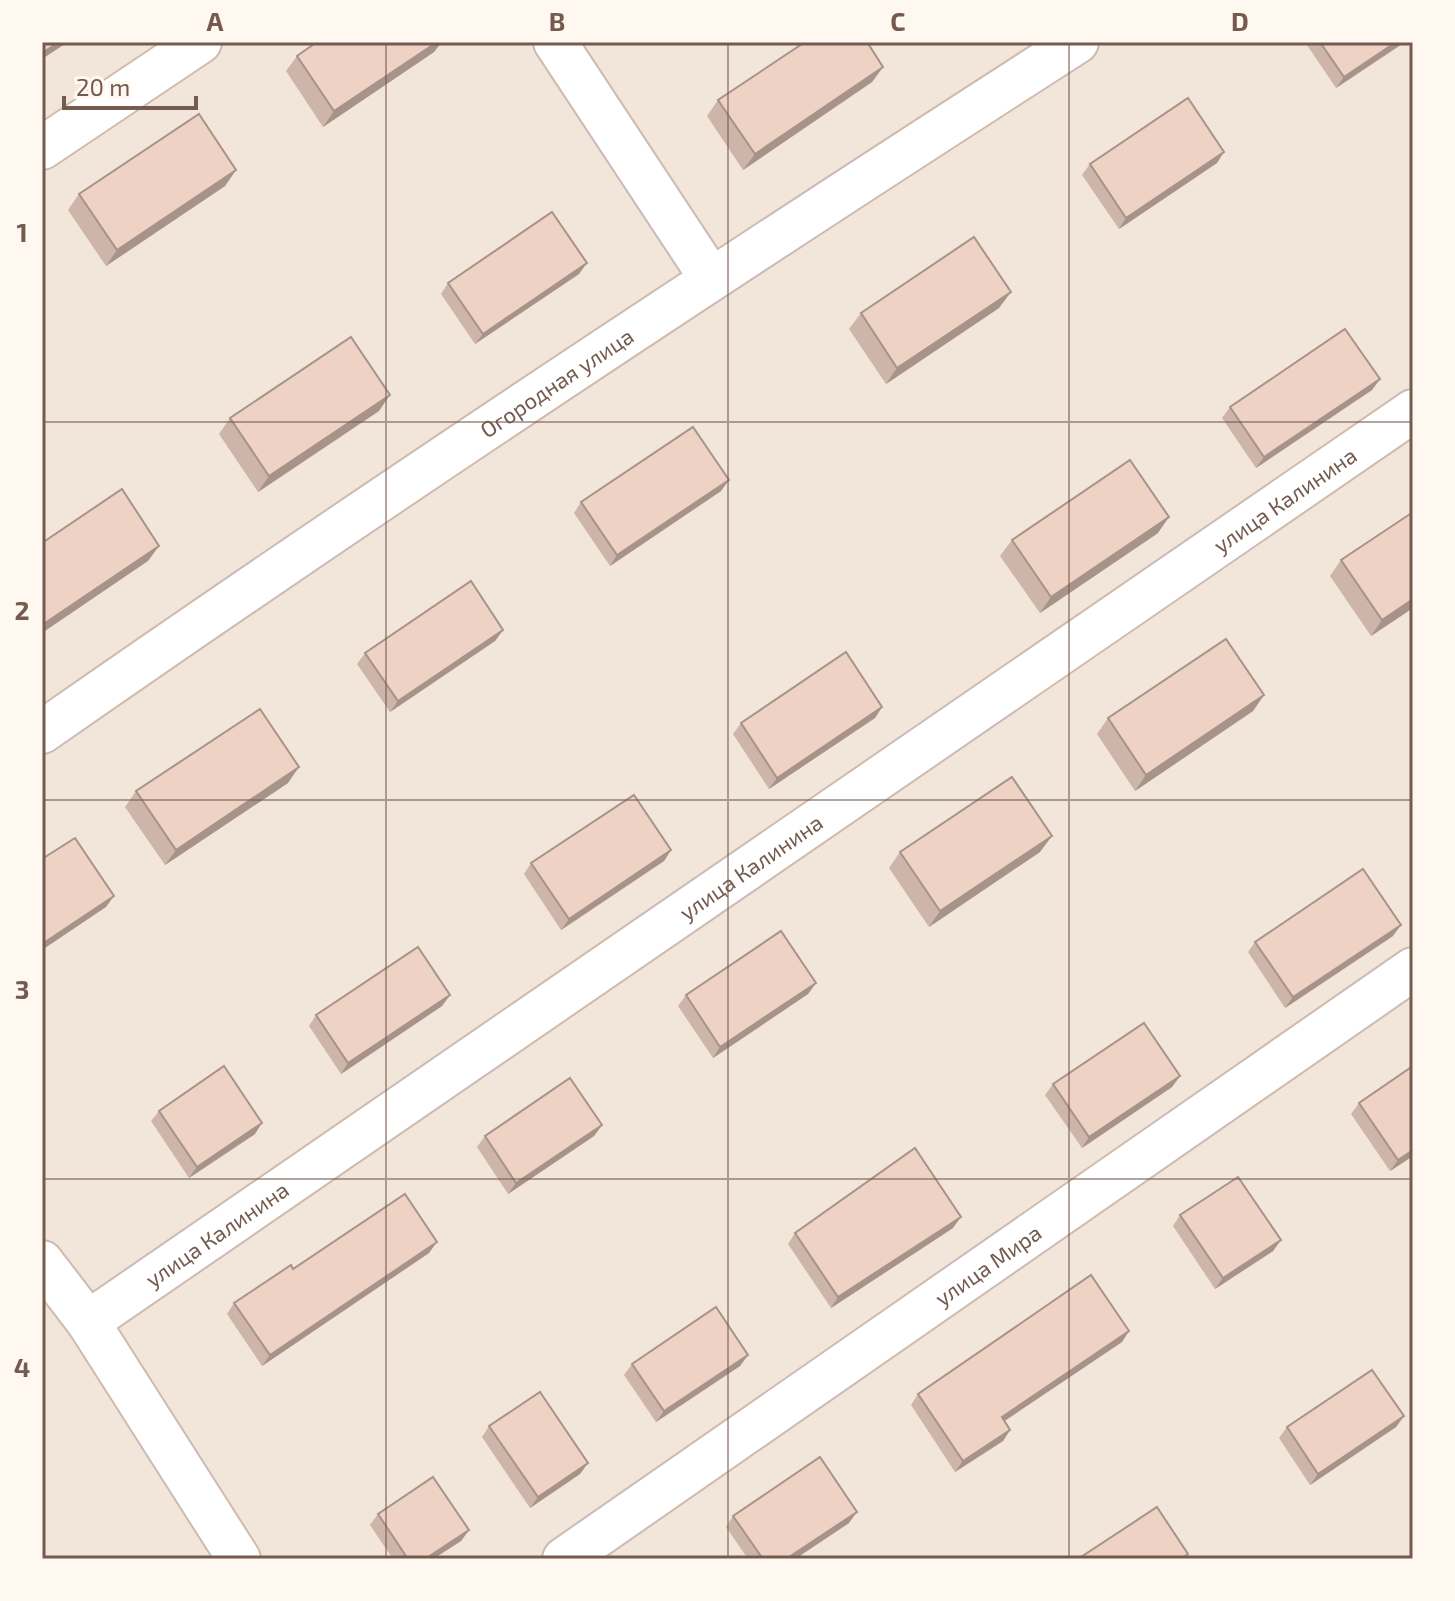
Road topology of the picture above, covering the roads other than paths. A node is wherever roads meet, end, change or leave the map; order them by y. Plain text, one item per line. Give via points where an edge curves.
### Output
1 (200, 42) edge
2 (555, 42) edge
3 (1077, 42) edge
4 (42, 148) edge
5 (710, 277) junction
6 (1413, 411) edge
7 (42, 732) edge
8 (1413, 969) edge
9 (42, 1262) edge
10 (88, 1322) junction
11 (239, 1559) edge
12 (564, 1559) edge

1 - 4 street
2 - 5 street
3 - 5 street, Огородная улица
5 - 7 street, Огородная улица
6 - 10 street, улица Калинина
8 - 12 street, улица Мира
9 - 10 street
10 - 11 street

